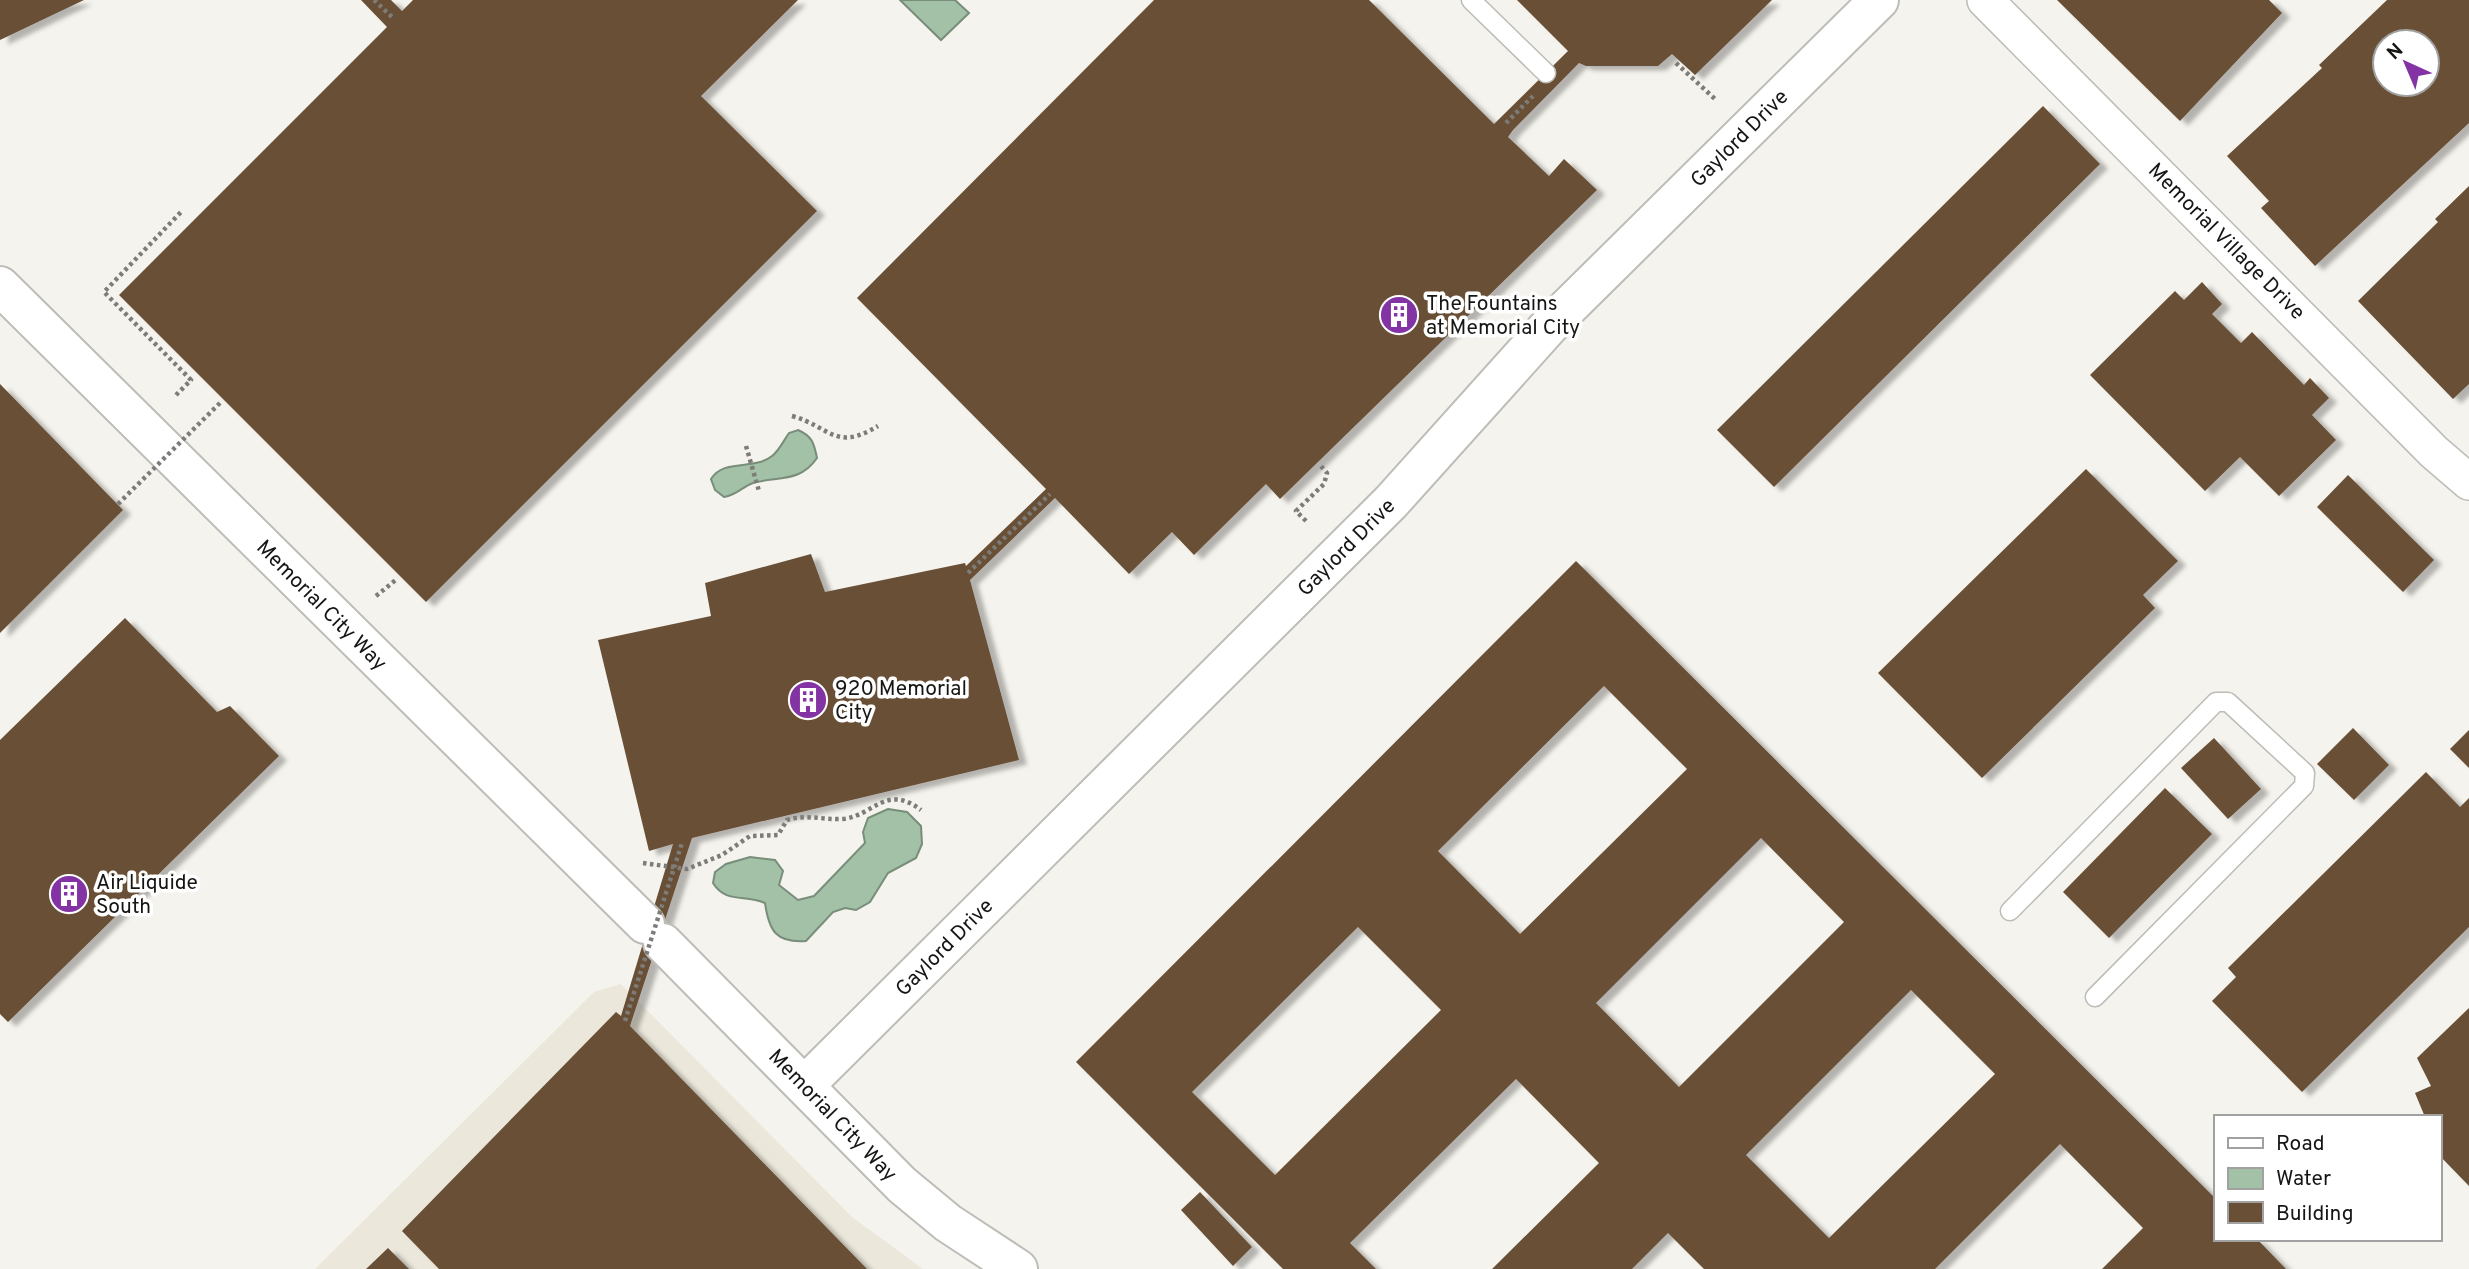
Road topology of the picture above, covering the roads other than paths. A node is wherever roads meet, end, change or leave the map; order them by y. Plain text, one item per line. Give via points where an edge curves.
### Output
1 (1471, 0) edge
2 (1878, 0) edge
3 (1985, 0) edge
4 (1546, 73) dead end
5 (0, 286) edge
6 (2469, 482) edge
7 (2010, 911) dead end
8 (2095, 997) dead end
9 (805, 1085) junction
10 (1018, 1269) edge

1 - 4 lane
2 - 9 street, Gaylord Drive via 1550,325 1383,511
3 - 6 street, Memorial Village Drive
5 - 9 street, Memorial City Way
7 - 8 lane via 2216,702 2228,702 2305,774 2304,786
9 - 10 street, Memorial City Way via 902,1185 948,1223

